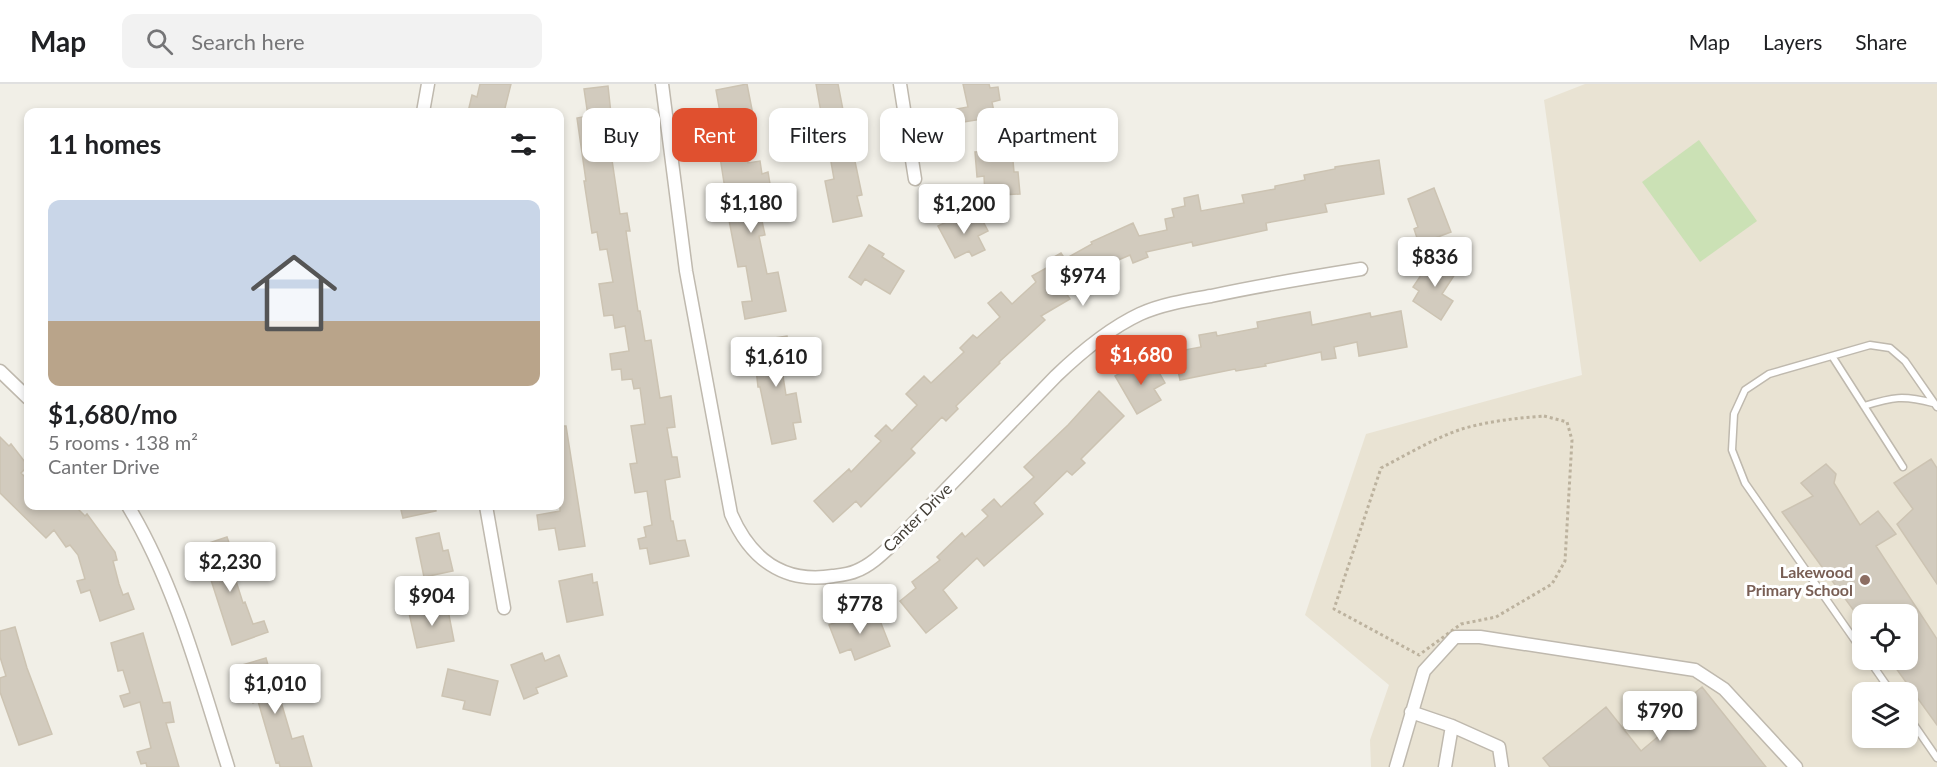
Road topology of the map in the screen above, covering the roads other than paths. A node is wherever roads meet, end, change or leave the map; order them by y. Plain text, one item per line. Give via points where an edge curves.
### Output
1 (428, 84) edge
2 (662, 84) edge
3 (900, 84) edge
4 (424, 108) edge
5 (915, 179) dead end
6 (1361, 269) dead end
7 (1832, 356) junction
8 (0, 371) edge
9 (24, 394) edge
10 (1935, 405) edge
11 (1864, 406) junction
12 (1903, 467) dead end
13 (130, 510) edge
14 (487, 510) edge
15 (504, 608) dead end
16 (1852, 636) edge
17 (1411, 712) junction
18 (1452, 726) junction
19 (1918, 730) edge
20 (1937, 758) edge
21 (228, 767) edge
22 (1396, 767) edge
23 (1445, 767) edge
24 (1502, 767) edge
25 (1796, 767) edge

1 - 4 street
2 - 6 street, Canter Drive via 686,271 731,514 753,551 788,574 821,578 855,572 871,563 1082,351 1110,330 1142,313 1176,303
3 - 5 street
7 - 10 lane via 1870,345 1890,348 1905,361
7 - 11 lane
7 - 16 lane via 1769,374 1745,390 1734,414 1732,450 1745,483
8 - 9 street
10 - 11 lane via 1910,397
11 - 12 lane
13 - 21 street via 184,629
14 - 15 street
17 - 18 street
17 - 22 street
17 - 25 street via 1424,671 1439,654 1455,637 1480,637 1695,670 1724,689
18 - 23 street
18 - 24 street via 1499,747
19 - 20 lane

